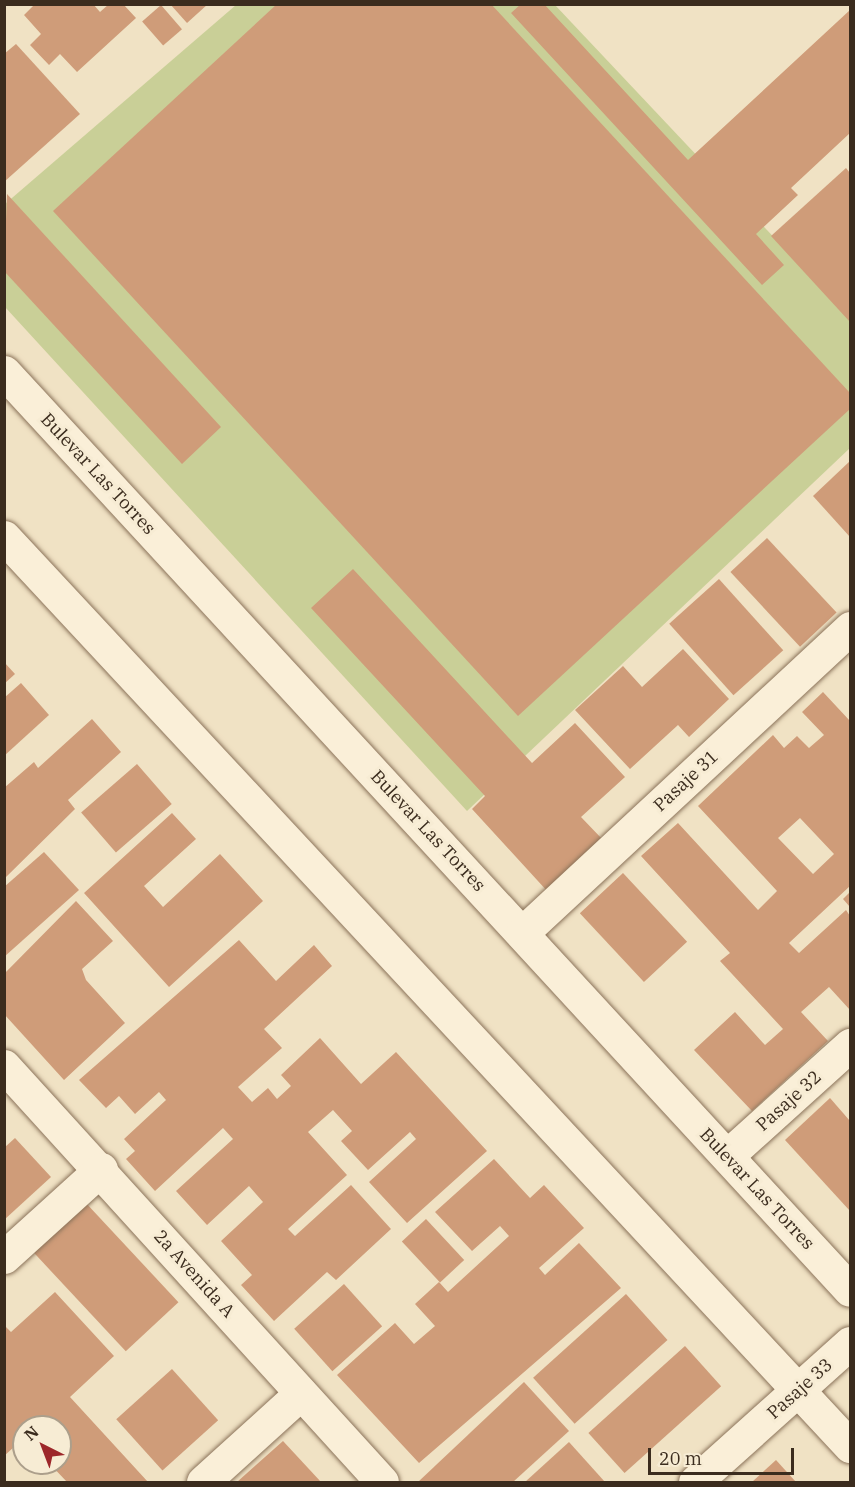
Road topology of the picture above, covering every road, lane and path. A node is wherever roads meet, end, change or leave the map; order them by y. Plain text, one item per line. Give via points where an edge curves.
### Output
1 (4, 372) edge
2 (4, 537) edge
3 (850, 628) edge
4 (522, 933) junction
5 (850, 1046) edge
6 (4, 1066) edge
7 (727, 1156) junction
8 (101, 1168) junction
9 (4, 1257) edge
10 (850, 1290) edge
11 (850, 1343) edge
12 (800, 1389) junction
13 (301, 1393) junction
14 (850, 1446) edge
15 (203, 1482) edge
16 (382, 1482) edge
17 (695, 1482) edge

1 - 4 street, Bulevar Las Torres
2 - 12 street
3 - 4 street, Pasaje 31
4 - 7 street, Bulevar Las Torres
5 - 7 street, Pasaje 32
6 - 8 street, 2a Avenida A
7 - 10 street, Bulevar Las Torres
8 - 9 street
8 - 13 street, 2a Avenida A
11 - 12 street, Pasaje 33
12 - 14 street
12 - 17 street, Pasaje 33
13 - 15 street
13 - 16 street, 2a Avenida A

